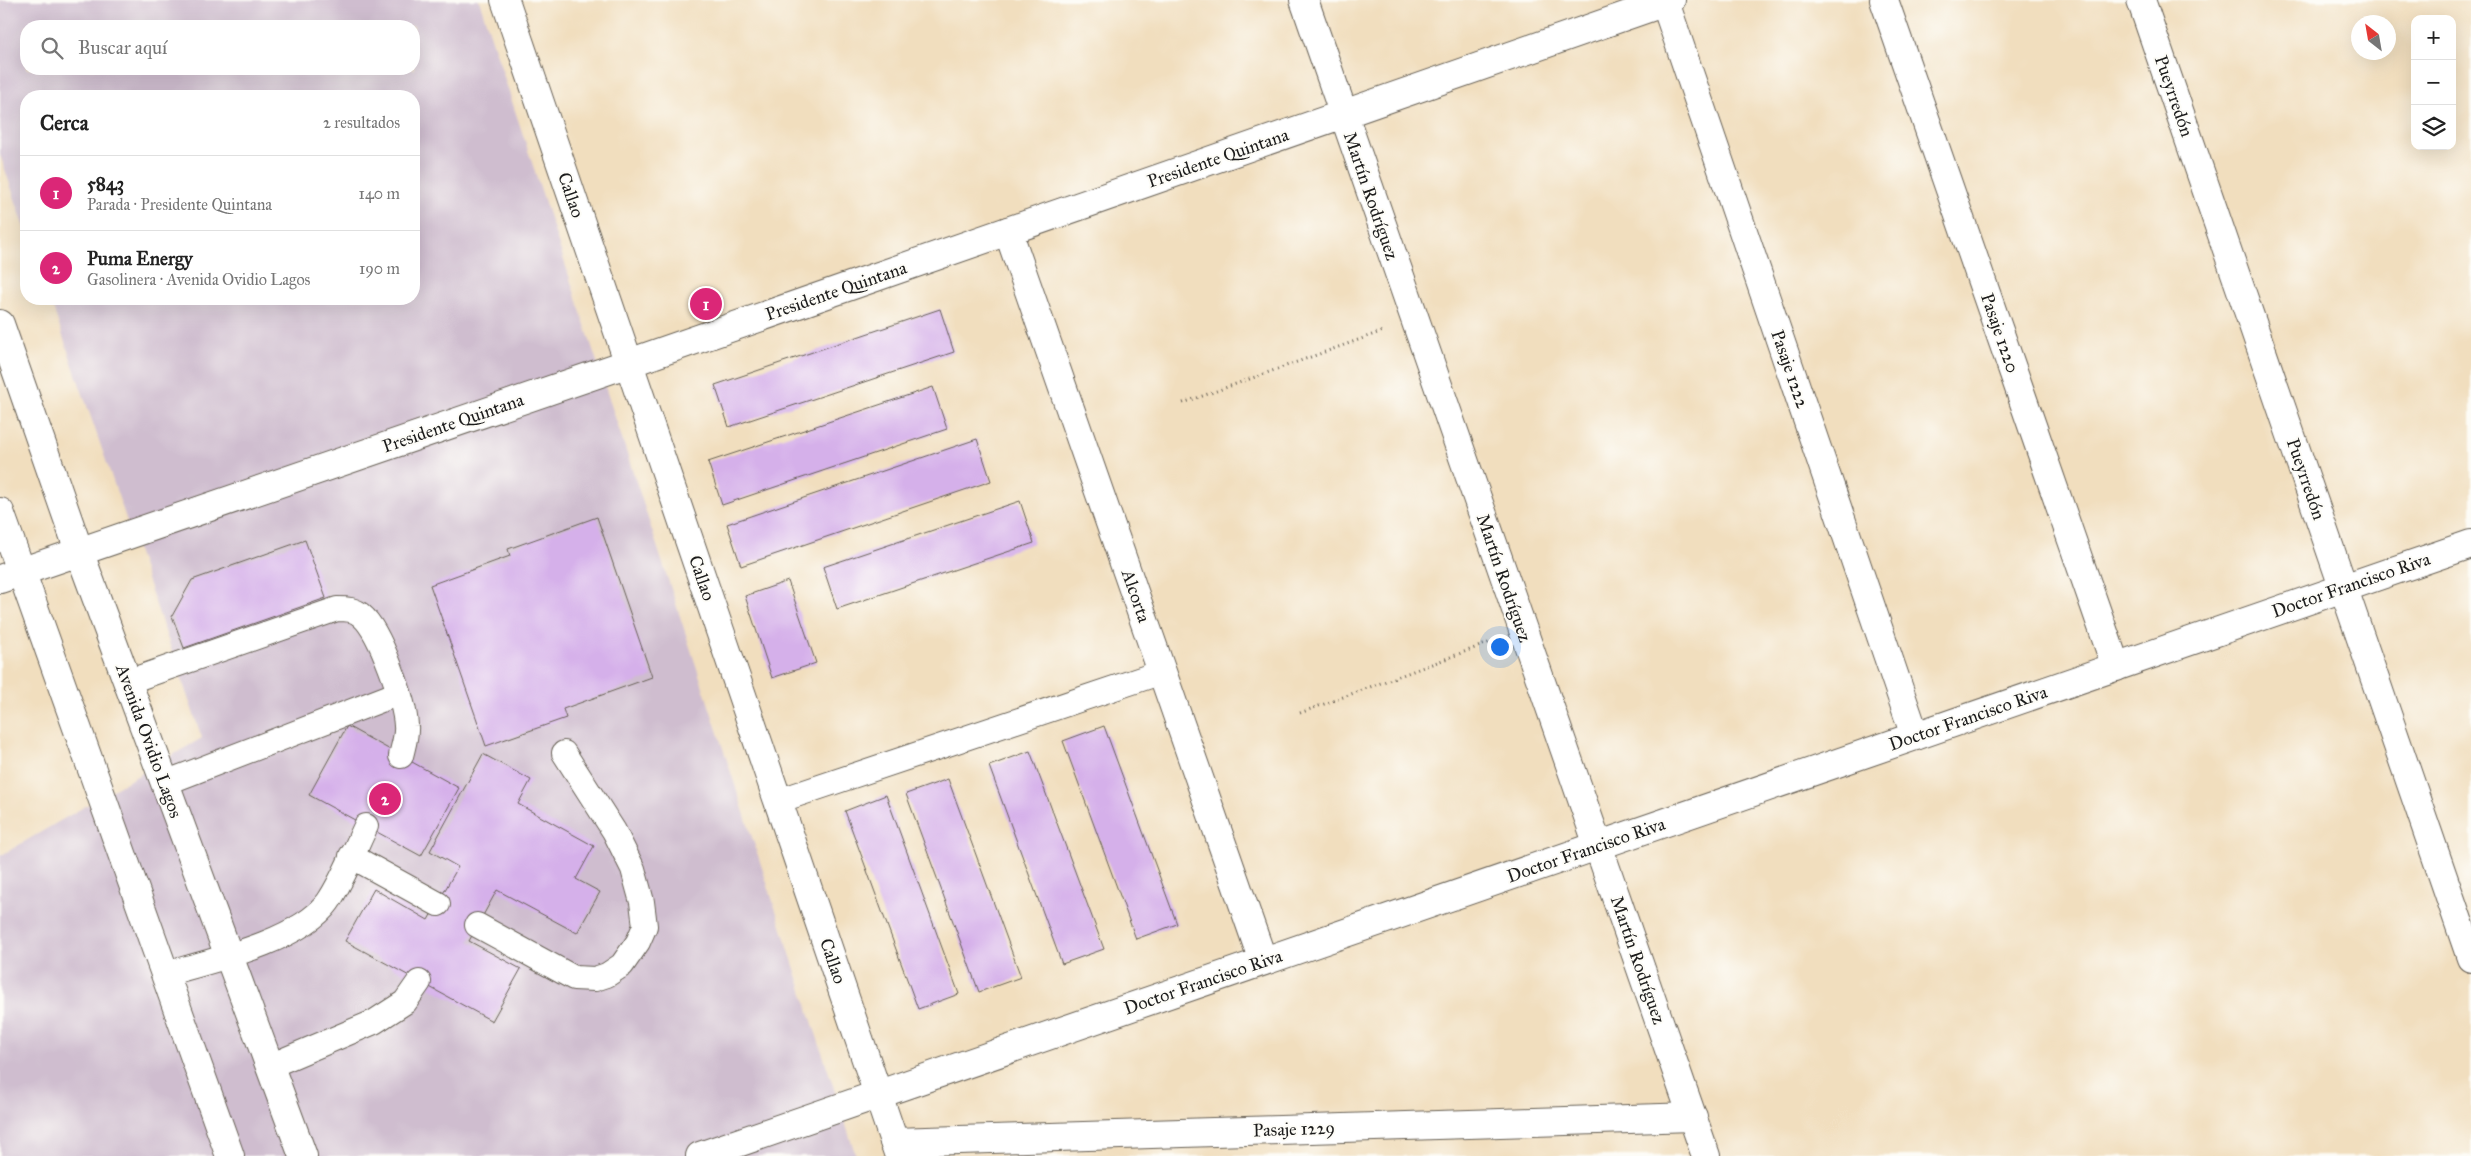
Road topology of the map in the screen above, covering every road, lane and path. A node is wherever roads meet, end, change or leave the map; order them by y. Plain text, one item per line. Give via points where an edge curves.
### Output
1 (505, 0) edge
2 (1304, 0) edge
3 (1884, 0) edge
4 (2141, 0) edge
5 (1668, 1) edge
6 (1342, 114) junction
7 (1008, 231) junction
8 (1414, 319) junction
9 (0, 324) edge
10 (629, 363) junction
11 (1183, 403) dead end
12 (0, 512) edge
13 (2471, 544) edge
14 (79, 551) junction
15 (11, 575) edge
16 (2343, 588) junction
17 (1522, 630) junction
18 (2116, 666) junction
19 (1162, 672) junction
20 (128, 682) junction
21 (399, 693) junction
22 (1300, 713) dead end
23 (1915, 736) junction
24 (564, 753) dead end
25 (401, 756) dead end
26 (165, 783) junction
27 (778, 801) junction
28 (366, 826) dead end
29 (1598, 846) junction
30 (351, 856) junction
31 (438, 904) dead end
32 (477, 925) dead end
33 (228, 956) junction
34 (2471, 958) edge
35 (1263, 961) junction
36 (165, 974) junction
37 (418, 982) dead end
38 (270, 1066) junction
39 (878, 1095) junction
40 (1693, 1117) junction
41 (897, 1149) edge
42 (230, 1156) edge
43 (303, 1156) edge
44 (700, 1156) edge
45 (1706, 1156) edge

1 - 10 street, Callao
2 - 6 street, Martín Rodríguez
3 - 18 street, Pasaje 1220
4 - 16 street, Pueyrredón
5 - 6 street, Presidente Quintana
5 - 23 street, Pasaje 1222
6 - 7 street, Presidente Quintana
6 - 8 street, Martín Rodríguez
7 - 10 street, Presidente Quintana
7 - 19 street, Alcorta
8 - 11 path
8 - 17 street, Martín Rodríguez
9 - 14 street, Avenida Ovidio Lagos
10 - 14 street, Presidente Quintana
10 - 27 street, Callao
12 - 15 street
13 - 16 street, Doctor Francisco Riva
14 - 15 street, Presidente Quintana
14 - 20 street, Avenida Ovidio Lagos
15 - 36 street
16 - 18 street, Doctor Francisco Riva
16 - 34 street, Pueyrredón
17 - 22 path
17 - 29 street, Martín Rodríguez
18 - 23 street, Doctor Francisco Riva
19 - 27 lane
19 - 35 street, Alcorta
20 - 21 lane via 337,608 349,609 368,621
20 - 26 street, Avenida Ovidio Lagos
21 - 25 lane via 407,727
21 - 26 lane
23 - 29 street, Doctor Francisco Riva
24 - 32 lane via 614,831 633,869 645,926 638,942 622,965 607,975 595,979 574,978
26 - 33 street, Avenida Ovidio Lagos
27 - 39 street, Callao
28 - 30 lane
29 - 35 street, Doctor Francisco Riva
29 - 40 street, Martín Rodríguez
30 - 31 lane
30 - 33 lane via 328,902 306,922 278,938
33 - 36 lane
33 - 38 street, Avenida Ovidio Lagos
35 - 39 street, Doctor Francisco Riva
36 - 42 street
37 - 38 lane via 405,1002 374,1022
38 - 43 street, Avenida Ovidio Lagos
39 - 41 street, Callao
39 - 44 street, Doctor Francisco Riva
40 - 41 street, Pasaje 1229
40 - 45 street, Martín Rodríguez

